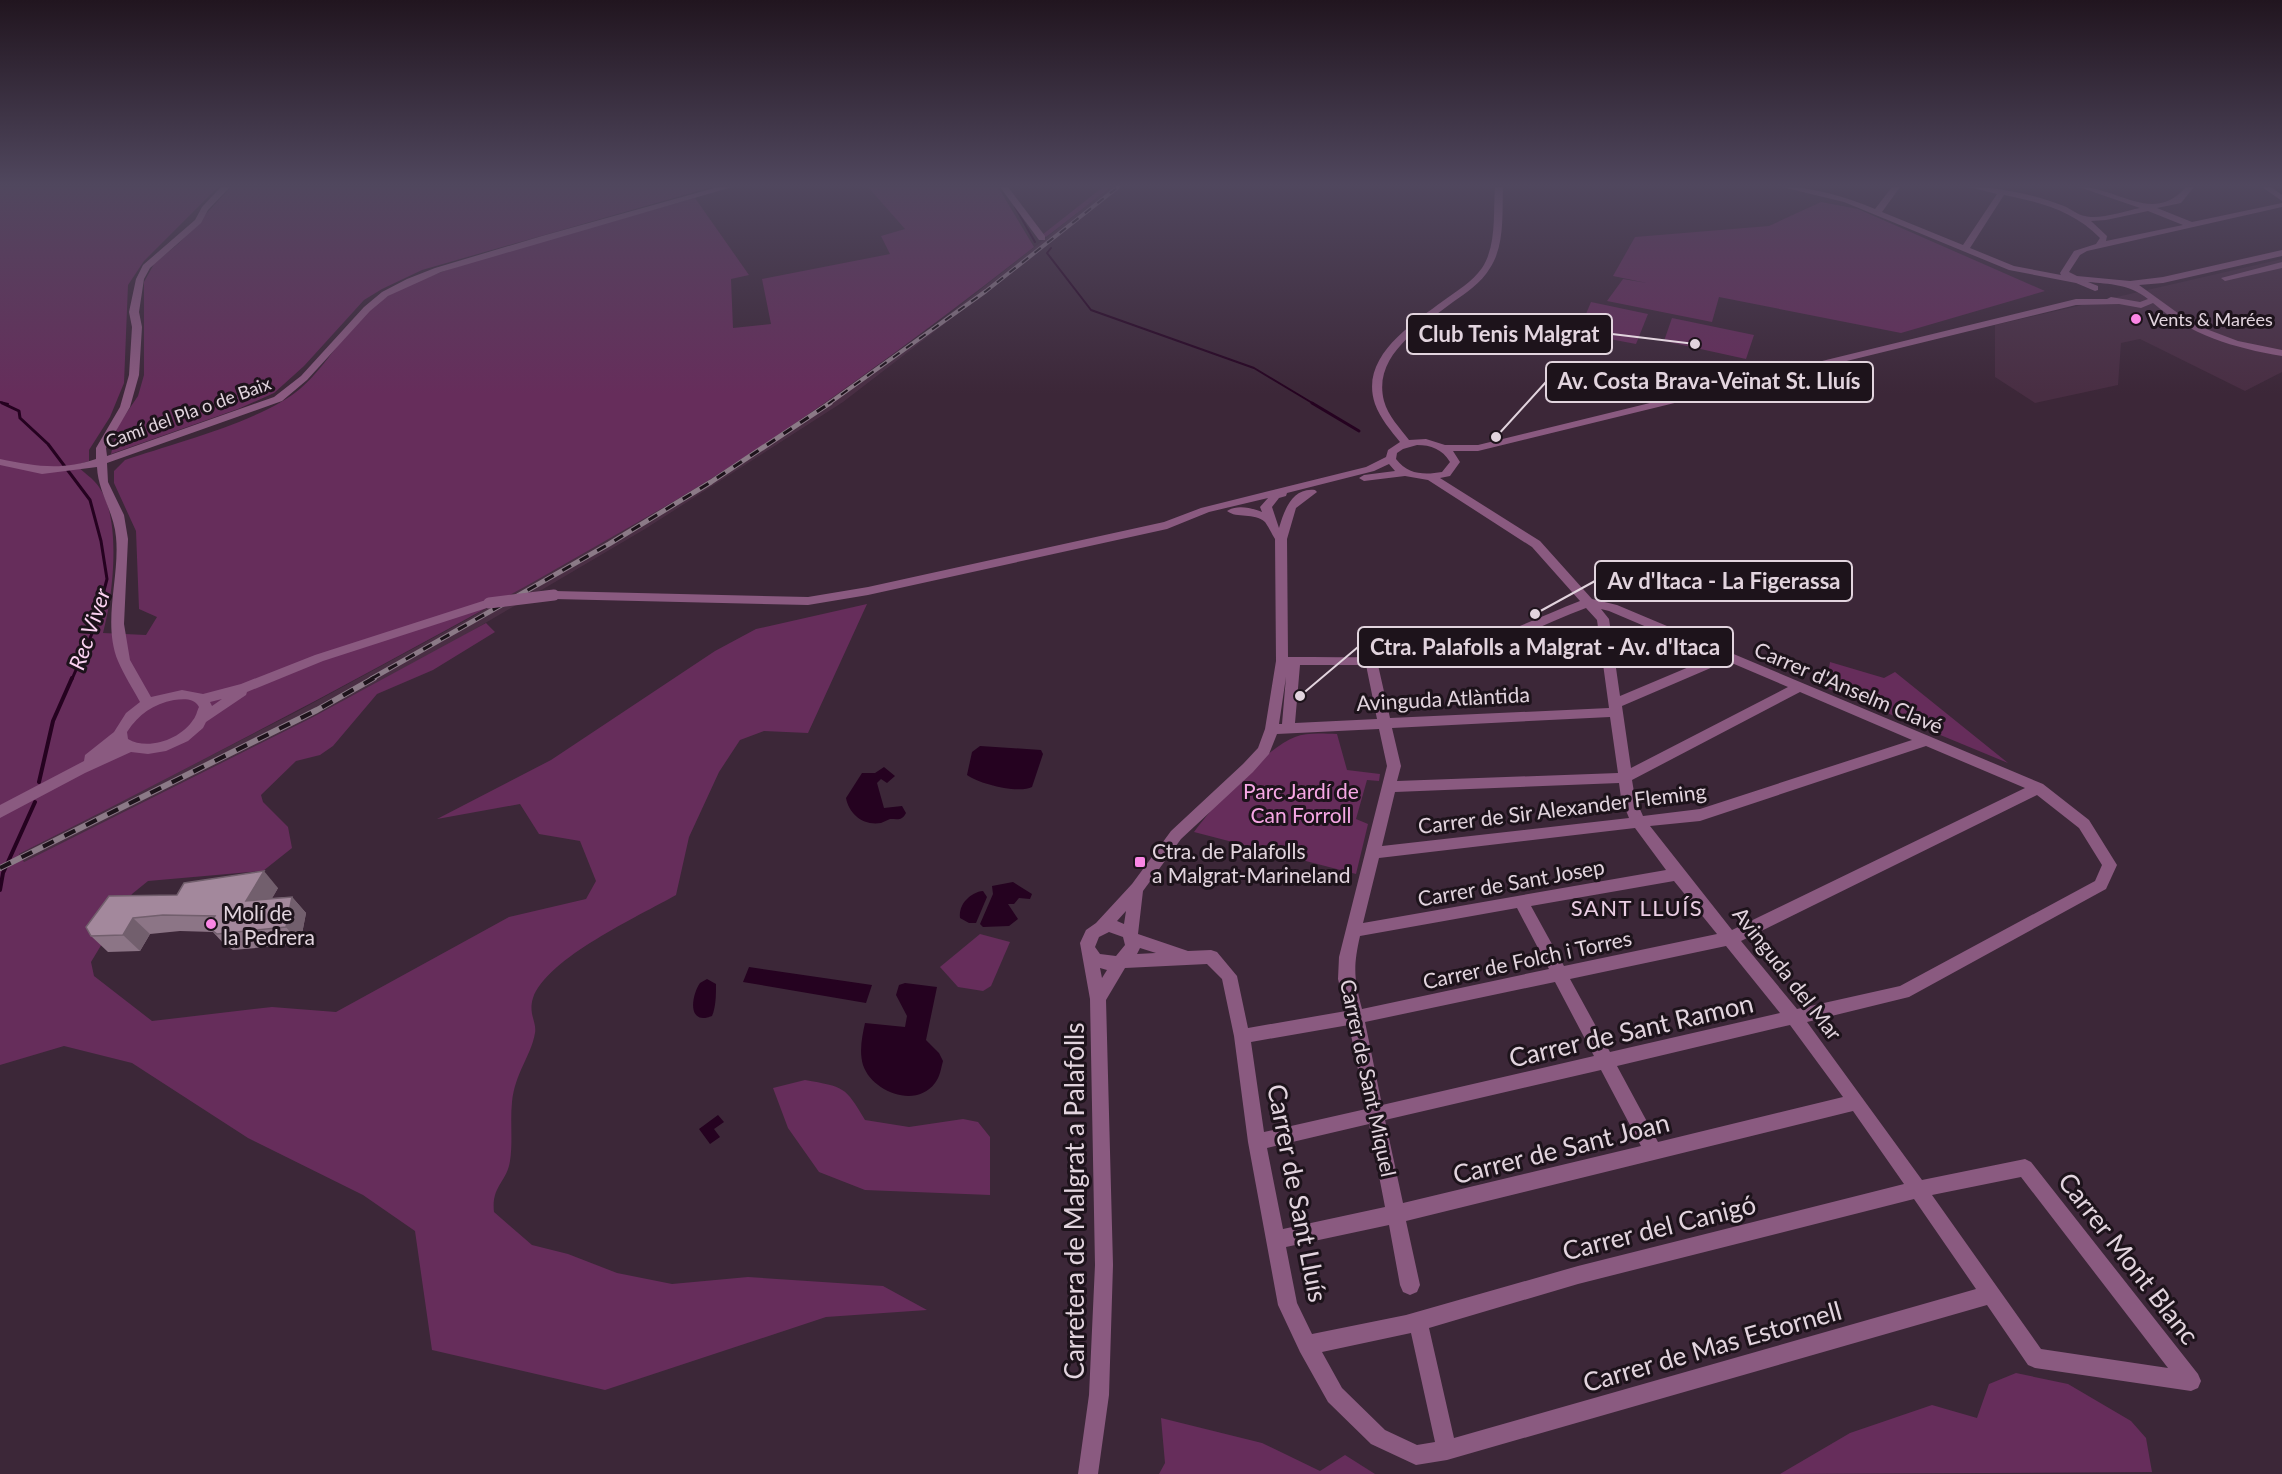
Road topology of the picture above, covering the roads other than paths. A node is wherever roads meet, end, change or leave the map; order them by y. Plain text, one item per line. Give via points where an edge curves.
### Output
1 (159, 256) edge
2 (486, 256) edge
3 (1493, 256) edge
4 (1983, 256) edge
5 (2075, 256) edge
6 (2266, 256) edge
7 (2282, 265) edge
8 (2225, 278) dead end
9 (2163, 280) junction
10 (2107, 281) junction
11 (2125, 282) junction
12 (2095, 289) junction
13 (2151, 297) junction
14 (2076, 302) junction
15 (2117, 302) junction
16 (2130, 305) junction
17 (2180, 321) junction
18 (2282, 353) edge
19 (1406, 443) junction
20 (1444, 448) junction
21 (1478, 448) junction
22 (1391, 459) junction
23 (0, 462) edge
24 (101, 462) junction
25 (1455, 462) junction
26 (1405, 473) junction
27 (1446, 474) junction
28 (1432, 478) junction
29 (1313, 487) junction
30 (1456, 492) junction
31 (1269, 502) junction
32 (1211, 509) junction
33 (1287, 510) junction
34 (1233, 511) junction
35 (1187, 518) junction
36 (1269, 520) junction
37 (1281, 539) junction
38 (1589, 602) junction
39 (1727, 656) junction
40 (1288, 661) junction
41 (1371, 661) junction
42 (248, 687) junction
43 (1799, 687) junction
44 (201, 699) junction
45 (148, 704) junction
46 (1616, 708) junction
47 (204, 718) junction
48 (1386, 721) junction
49 (1288, 728) junction
50 (1272, 729) junction
51 (119, 735) junction
52 (1926, 741) junction
53 (128, 748) junction
54 (80, 769) junction
55 (1624, 778) junction
56 (1389, 787) junction
57 (2038, 788) junction
58 (0, 812) edge
59 (1639, 823) junction
60 (2084, 824) joint
61 (1372, 853) junction
62 (1677, 874) junction
63 (1137, 888) junction
64 (1521, 901) junction
65 (1102, 927) junction
66 (1353, 931) junction
67 (1131, 937) junction
68 (1731, 938) junction
69 (1090, 956) junction
70 (1191, 956) junction
71 (1122, 961) junction
72 (1560, 974) junction
73 (1098, 999) junction
74 (1356, 1017) junction
75 (1796, 1019) junction
76 (1242, 1036) junction
77 (1606, 1062) junction
78 (1857, 1102) junction
79 (1376, 1114) junction
80 (1257, 1142) junction
81 (1653, 1151) junction
82 (2025, 1168) joint
83 (1919, 1189) junction
84 (1396, 1214) junction
85 (1275, 1240) junction
86 (1410, 1286) dead end
87 (1992, 1294) junction
88 (1418, 1322) junction
89 (1307, 1345) junction
90 (2191, 1381) joint
91 (1447, 1450) junction
92 (1088, 1474) edge

1 - 24 street via 140,279 134,312 134,375 125,407 101,448
2 - 24 street, Camí del Pla o de Baix via 438,270 385,294 304,378 278,399
3 - 19 street via 1469,286 1400,340 1382,366 1379,399
4 - 12 street via 2012,268 2078,281
5 - 10 street via 2064,273 2074,278
6 - 9 street
7 - 8 street
9 - 11 street
9 - 13 street via 2151,287
10 - 11 street
10 - 12 street
11 - 13 street
12 - 14 street
12 - 15 street
13 - 16 street via 2141,305
13 - 17 street
14 - 15 street
14 - 21 street
15 - 16 street
16 - 17 street
17 - 18 street via 2234,343
19 - 20 street via 1425,442
19 - 22 street via 1392,452
20 - 21 street
20 - 25 street
21 - 25 street
22 - 26 street
22 - 29 street
23 - 24 street, Camí del Pla o de Baix via 42,471
24 - 45 street via 103,482 118,515 122,538 118,624 124,660
25 - 27 street
26 - 28 street
26 - 29 street
27 - 28 street
27 - 30 street, Avinguda del Mar
28 - 30 street, Avinguda del Mar
29 - 31 street
29 - 32 street
29 - 33 street
30 - 38 street, Avinguda del Mar via 1536,544
31 - 32 street
31 - 33 street via 1279,503
31 - 34 street
31 - 36 street
32 - 35 street
33 - 37 street
34 - 35 street
34 - 36 street via 1250,511
35 - 42 street, bridge via 808,602 554,595 489,603 316,659
36 - 37 street
37 - 40 street
38 - 39 street, Carrer d'Anselm Clavé via 1613,608
38 - 41 street via 1491,642 1412,658
38 - 46 street, Avinguda del Mar via 1603,619
39 - 43 street, Carrer d'Anselm Clavé
39 - 46 street
40 - 41 street
40 - 49 street
40 - 50 street
41 - 48 street, Carrer de Sant Miquel
42 - 44 street
42 - 47 street
43 - 52 street, Carrer d'Anselm Clavé
43 - 55 street
44 - 45 street via 178,695
44 - 47 street via 206,707
45 - 51 street via 128,718
46 - 48 street, Avinguda Atlàntida
46 - 55 street, Avinguda del Mar
47 - 53 street via 195,730 179,740 152,749
48 - 49 street, Avinguda Atlàntida
48 - 56 street, Carrer de Sant Miquel via 1394,766
49 - 50 street, Avinguda Atlàntida
50 - 63 street via 1264,750 1176,835
51 - 53 street
51 - 54 street
52 - 57 street, Carrer d'Anselm Clavé
52 - 59 street, Carrer de Sir Alexander Fleming via 1700,815
53 - 54 street
54 - 58 street
55 - 56 street
55 - 59 street, Avinguda del Mar
56 - 61 street, Carrer de Sant Miquel
57 - 60 street, Carrer d'Anselm Clavé
57 - 68 street, Carrer de Folch i Torres
59 - 61 street, Carrer de Sir Alexander Fleming
59 - 62 street, Avinguda del Mar
60 - 75 street, Carrer de Sant Ramon via 2110,865 2102,885 1903,992
61 - 66 street, Carrer de Sant Miquel
62 - 64 street, Carrer de Sant Josep
62 - 68 street, Avinguda del Mar
63 - 65 street
63 - 67 street
64 - 66 street, Carrer de Sant Josep
64 - 72 street
65 - 67 street via 1118,927
65 - 69 street via 1087,941
66 - 74 street, Carrer de Sant Miquel via 1346,979
67 - 70 street, Carrer de Sant Lluís
67 - 71 street via 1131,951
68 - 72 street, Carrer de Folch i Torres
68 - 75 street, Avinguda del Mar
69 - 71 street via 1101,963
69 - 73 street, Carretera de Malgrat a Palafolls
70 - 71 street, Carrer de Sant Lluís
70 - 76 street, Carrer de Sant Lluís via 1211,957 1229,976
71 - 73 street, Carretera de Malgrat a Palafolls
72 - 74 street, Carrer de Folch i Torres
72 - 77 street
73 - 92 street, Carretera de Malgrat a Palafolls via 1104,1265 1099,1395
74 - 76 street, Carrer de Folch i Torres
74 - 79 street, Carrer de Sant Miquel
75 - 77 street, Carrer de Sant Ramon
75 - 78 street, Avinguda del Mar
76 - 80 street, Carrer de Sant Lluís
77 - 79 street, Carrer de Sant Ramon
77 - 81 street
78 - 81 street, Carrer de Sant Joan
78 - 83 street, Avinguda del Mar
79 - 80 street, Carrer de Sant Ramon
79 - 84 street, Carrer de Sant Miquel
80 - 85 street, Carrer de Sant Lluís
81 - 84 street, Carrer de Sant Joan
82 - 83 street, Carrer del Canigó
82 - 90 street, Carrer Mont Blanc
83 - 87 street, Avinguda del Mar
83 - 88 street, Carrer del Canigó via 1578,1275
84 - 85 street, Carrer de Sant Joan
84 - 86 street, Carrer de Sant Miquel
85 - 89 street, Carrer de Sant Lluís via 1288,1305
87 - 90 street, Avinguda del Mar via 2035,1358
87 - 91 street, Carrer de Mas Estornell
88 - 89 street, Carrer del Canigó
88 - 91 street
89 - 91 street, Carrer de Sant Lluís via 1335,1395 1378,1437 1416,1455

